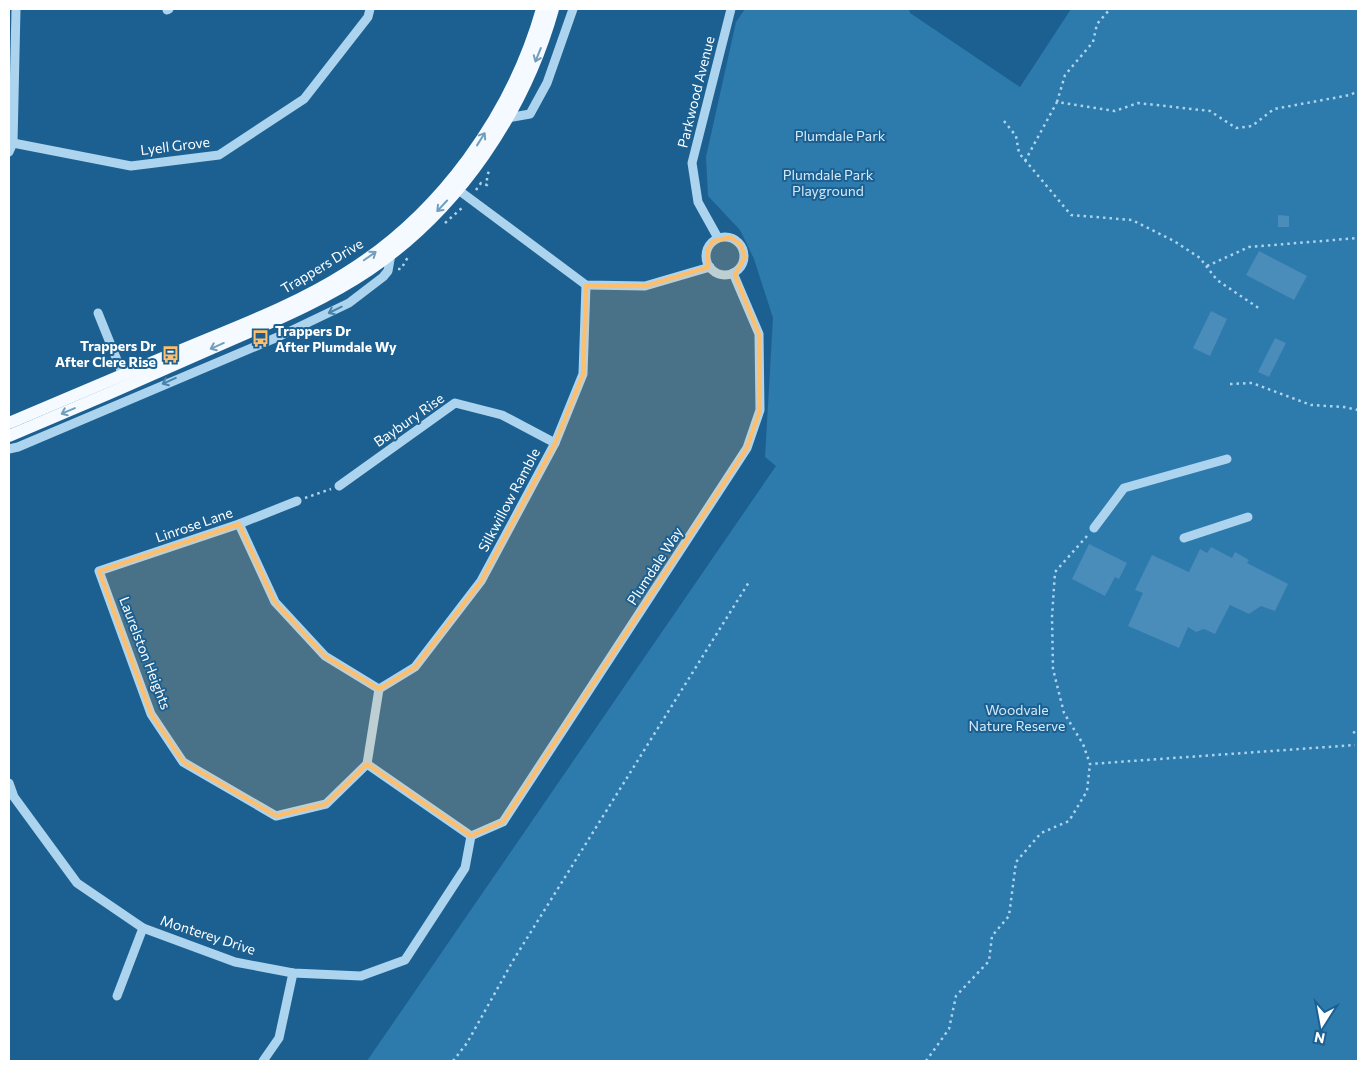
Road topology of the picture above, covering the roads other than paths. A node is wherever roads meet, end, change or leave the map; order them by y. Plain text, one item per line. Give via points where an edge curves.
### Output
1 (16, 9) edge
2 (370, 9) edge
3 (542, 9) edge
4 (553, 9) edge
5 (573, 9) edge
6 (731, 9) edge
7 (507, 118) junction
8 (11, 148) edge
9 (453, 187) junction
10 (718, 238) junction
11 (391, 254) junction
12 (710, 267) junction
13 (733, 273) junction
14 (586, 284) junction
15 (98, 313) dead end
16 (124, 375) junction
17 (9, 423) edge
18 (9, 436) edge
19 (555, 443) junction
20 (9, 449) edge
21 (1226, 459) dead end
22 (338, 486) road end
23 (297, 501) road end
24 (1248, 517) dead end
25 (239, 524) junction
26 (1094, 528) road end
27 (1184, 538) dead end
28 (99, 571) joint
29 (379, 689) junction
30 (367, 764) junction
31 (9, 783) edge
32 (471, 836) junction
33 (143, 928) junction
34 (293, 973) junction
35 (117, 996) dead end
36 (263, 1061) edge

1 - 8 street
2 - 8 street, Lyell Grove via 368,18 304,99 219,155 131,166
9 -> 3 main road, Trappers Drive via 514,82
4 -> 7 main road, Trappers Drive via 540,52
5 - 7 street via 547,83 530,114
6 - 10 street, Parkwood Avenue via 692,163 698,202
7 - 9 main road, Trappers Drive
9 -> 11 main road, Trappers Drive via 407,241
9 - 14 street
16 -> 9 main road, Trappers Drive via 271,313 347,272 379,250
10 - 12 street via 707,250
10 - 13 street via 731,237 744,251 743,264
11 -> 18 main road, Trappers Drive via 312,304
11 -> 20 street via 388,271 383,277 349,303 280,336
12 - 13 street via 720,274
12 - 14 street via 644,286
13 - 32 street, Plumdale Way via 760,334 760,410 747,448 503,822
14 - 19 street, Silkwillow Ramble via 583,374
15 - 16 street
16 - 17 main road, Trappers Drive
19 - 22 street, Baybury Rise via 502,415 455,403
19 - 29 street, Silkwillow Ramble via 481,581 415,667
21 - 26 street via 1124,488
23 - 25 street, Linrose Lane
24 - 27 street
25 - 28 street, Linrose Lane
25 - 29 street via 275,602 325,656
28 - 30 street, Laurelston Heights via 151,714 183,762 276,816 326,804
29 - 30 street
30 - 32 street
31 - 33 street, Monterey Drive via 14,797 77,883
32 - 34 street, Monterey Drive via 464,868 406,960 361,976
33 - 34 street, Monterey Drive via 235,962
33 - 35 street
34 - 36 street via 279,1038

